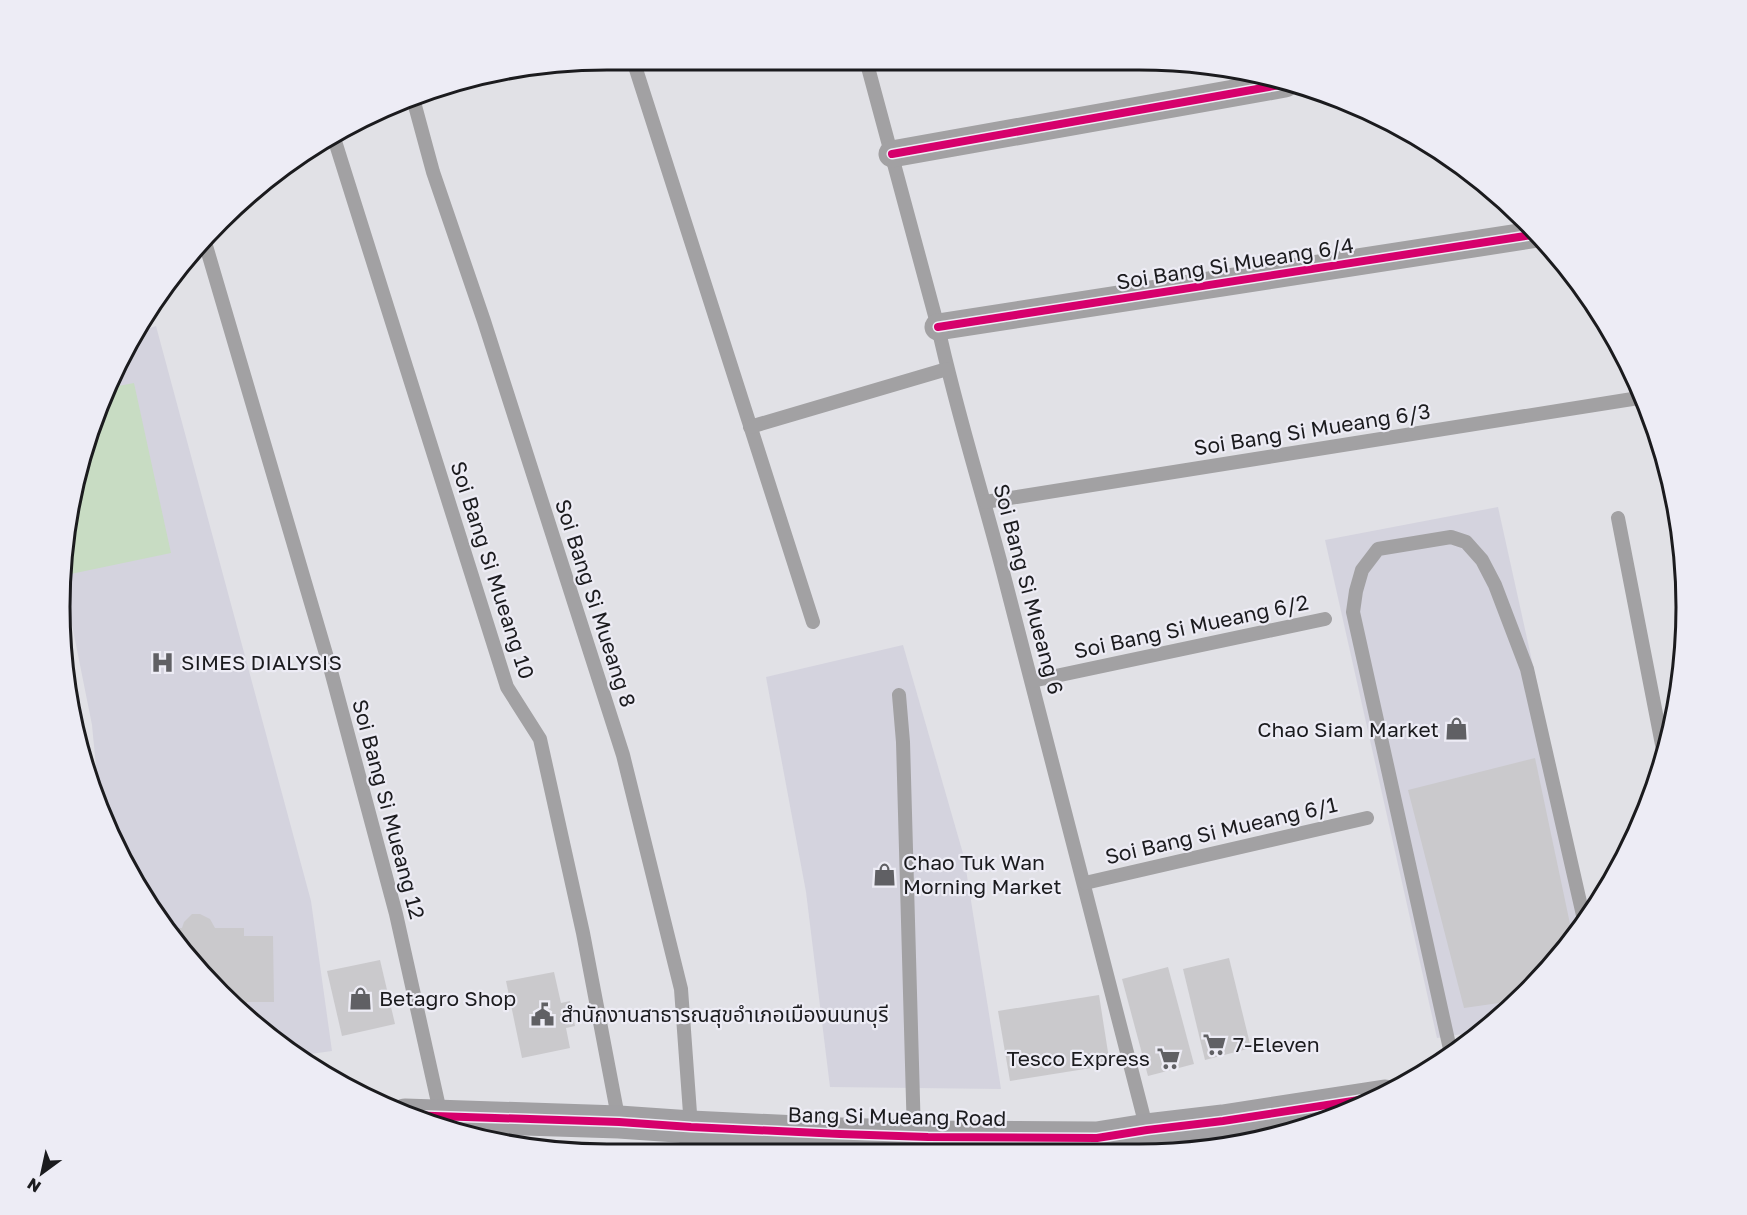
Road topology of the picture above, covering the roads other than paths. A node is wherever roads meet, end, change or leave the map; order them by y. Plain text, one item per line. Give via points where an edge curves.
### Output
1 (636, 70) edge
2 (870, 70) edge
3 (1269, 87) edge
4 (415, 106) edge
5 (336, 144) edge
6 (892, 154) junction
7 (1526, 236) edge
8 (207, 250) edge
9 (938, 327) junction
10 (947, 369) junction
11 (1634, 399) edge
12 (750, 427) junction
13 (985, 502) junction
14 (1618, 518) dead end
15 (1324, 619) dead end
16 (813, 622) dead end
17 (1032, 681) junction
18 (899, 695) dead end
19 (1660, 736) edge
20 (1366, 818) dead end
21 (1085, 883) junction
22 (1582, 911) edge
23 (1449, 1046) edge
24 (1344, 1104) edge
25 (435, 1116) edge
26 (441, 1116) junction
27 (619, 1122) junction
28 (1146, 1130) junction
29 (693, 1141) edge
30 (924, 1142) edge
31 (1012, 1144) edge
32 (1105, 1144) edge

1 - 12 lane
2 - 6 lane, Soi Bang Si Mueang 6
3 - 6 street
4 - 29 lane, Soi Bang Si Mueang 8 via 433,172 623,755 681,989
5 - 27 lane, Soi Bang Si Mueang 10 via 507,687 540,739
6 - 9 lane, Soi Bang Si Mueang 6
7 - 9 street, Soi Bang Si Mueang 6/4
8 - 26 lane, Soi Bang Si Mueang 12 via 331,671 396,914
9 - 10 lane, Soi Bang Si Mueang 6
10 - 12 lane
10 - 13 lane, Soi Bang Si Mueang 6
11 - 13 lane, Soi Bang Si Mueang 6/3
12 - 16 lane
13 - 17 lane, Soi Bang Si Mueang 6
14 - 19 lane
15 - 17 lane, Soi Bang Si Mueang 6/2
17 - 21 lane, Soi Bang Si Mueang 6
18 - 30 lane
20 - 21 lane, Soi Bang Si Mueang 6/1
21 - 28 lane, Soi Bang Si Mueang 6
22 - 23 lane via 1527,669 1482,560 1466,542 1450,537 1378,549 1362,570 1353,612
24 - 28 street, Bang Si Mueang Road via 1282,1117
25 - 26 street, Bang Si Mueang Road
26 - 27 street, Bang Si Mueang Road
27 - 29 street, Bang Si Mueang Road
28 - 32 street, Bang Si Mueang Road
29 - 30 street, Bang Si Mueang Road
30 - 31 street, Bang Si Mueang Road

